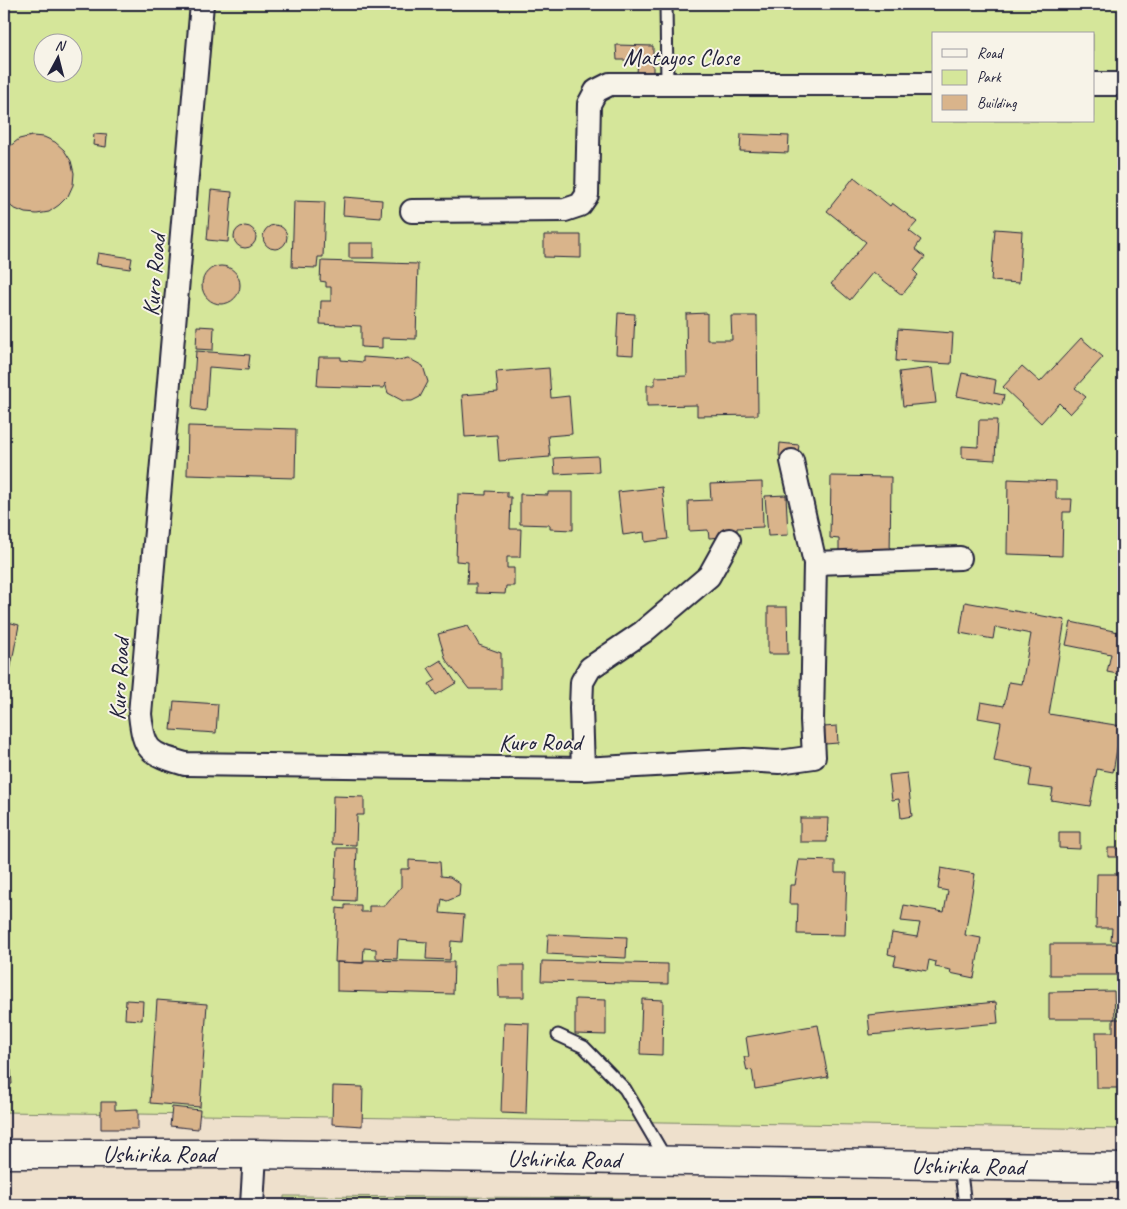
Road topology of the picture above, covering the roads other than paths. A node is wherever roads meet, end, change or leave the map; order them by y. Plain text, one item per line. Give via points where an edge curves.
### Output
1 (202, 4) edge
2 (666, 4) edge
3 (667, 84) junction
4 (932, 84) edge
5 (1094, 84) edge
6 (1123, 84) edge
7 (412, 211) dead end
8 (792, 461) dead end
9 (730, 540) dead end
10 (960, 558) dead end
11 (815, 563) junction
12 (583, 769) junction
13 (558, 1035) dead end
14 (4, 1154) edge
15 (255, 1154) junction
16 (667, 1161) junction
17 (960, 1166) junction
18 (1123, 1168) edge
19 (252, 1205) edge
20 (965, 1205) edge

1 - 12 street, Kuro Road via 140,714 142,738 157,756 185,764
2 - 3 lane
3 - 4 street, Matayos Close
3 - 7 street, Matayos Close via 610,84 596,91 589,104 587,195 580,204 565,210
5 - 6 street
8 - 11 street
9 - 12 street via 709,576 643,632 590,668 582,682
10 - 11 street
11 - 12 street, Kuro Road via 814,756 779,762 744,760
13 - 16 lane via 584,1047 625,1089
14 - 15 street, Ushirika Road
15 - 16 street, Ushirika Road
15 - 19 street
16 - 17 street, Ushirika Road
17 - 18 street, Ushirika Road
17 - 20 lane

